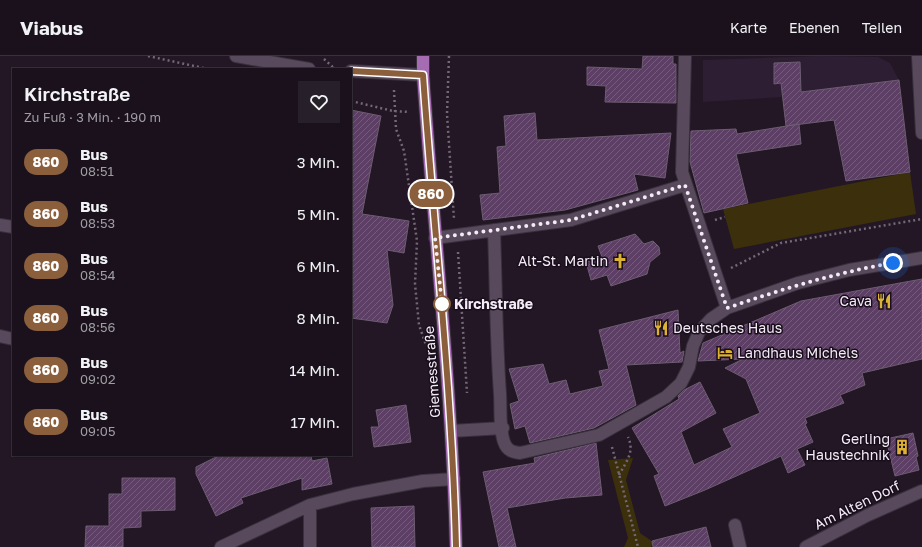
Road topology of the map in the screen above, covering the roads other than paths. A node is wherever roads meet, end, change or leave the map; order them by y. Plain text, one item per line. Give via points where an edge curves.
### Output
1 (236, 56) edge
2 (424, 56) edge
3 (685, 56) edge
4 (918, 56) edge
5 (303, 68) edge
6 (352, 71) edge
7 (423, 75) junction
8 (922, 133) edge
9 (685, 185) junction
10 (0, 225) edge
11 (12, 227) edge
12 (494, 230) junction
13 (435, 238) junction
14 (922, 258) edge
15 (727, 308) junction
16 (0, 336) edge
17 (12, 339) edge
18 (502, 428) junction
19 (451, 431) junction
20 (454, 480) junction
21 (922, 490) edge
22 (310, 505) junction
23 (735, 525) dead end
24 (221, 547) edge
25 (310, 547) edge
26 (456, 547) edge
27 (740, 547) edge
28 (806, 547) edge

1 - 5 street
2 - 7 main road, Giemesstraße
3 - 9 street via 681,155
4 - 8 street
6 - 7 street
7 - 13 main road, Giemesstraße
9 - 12 street via 571,220
9 - 15 street
10 - 11 street
12 - 13 street
12 - 18 street
13 - 19 main road, Giemesstraße
14 - 15 street via 849,270
15 - 18 street via 711,319 699,332 689,367 681,383 666,397 608,430 589,438 520,453 507,448
16 - 17 street
18 - 19 street
19 - 20 main road, Giemesstraße
20 - 22 street via 423,481
20 - 26 main road, Giemesstraße
21 - 28 street, Am Alten Dorf via 868,514
22 - 24 street
22 - 25 street
23 - 27 street

